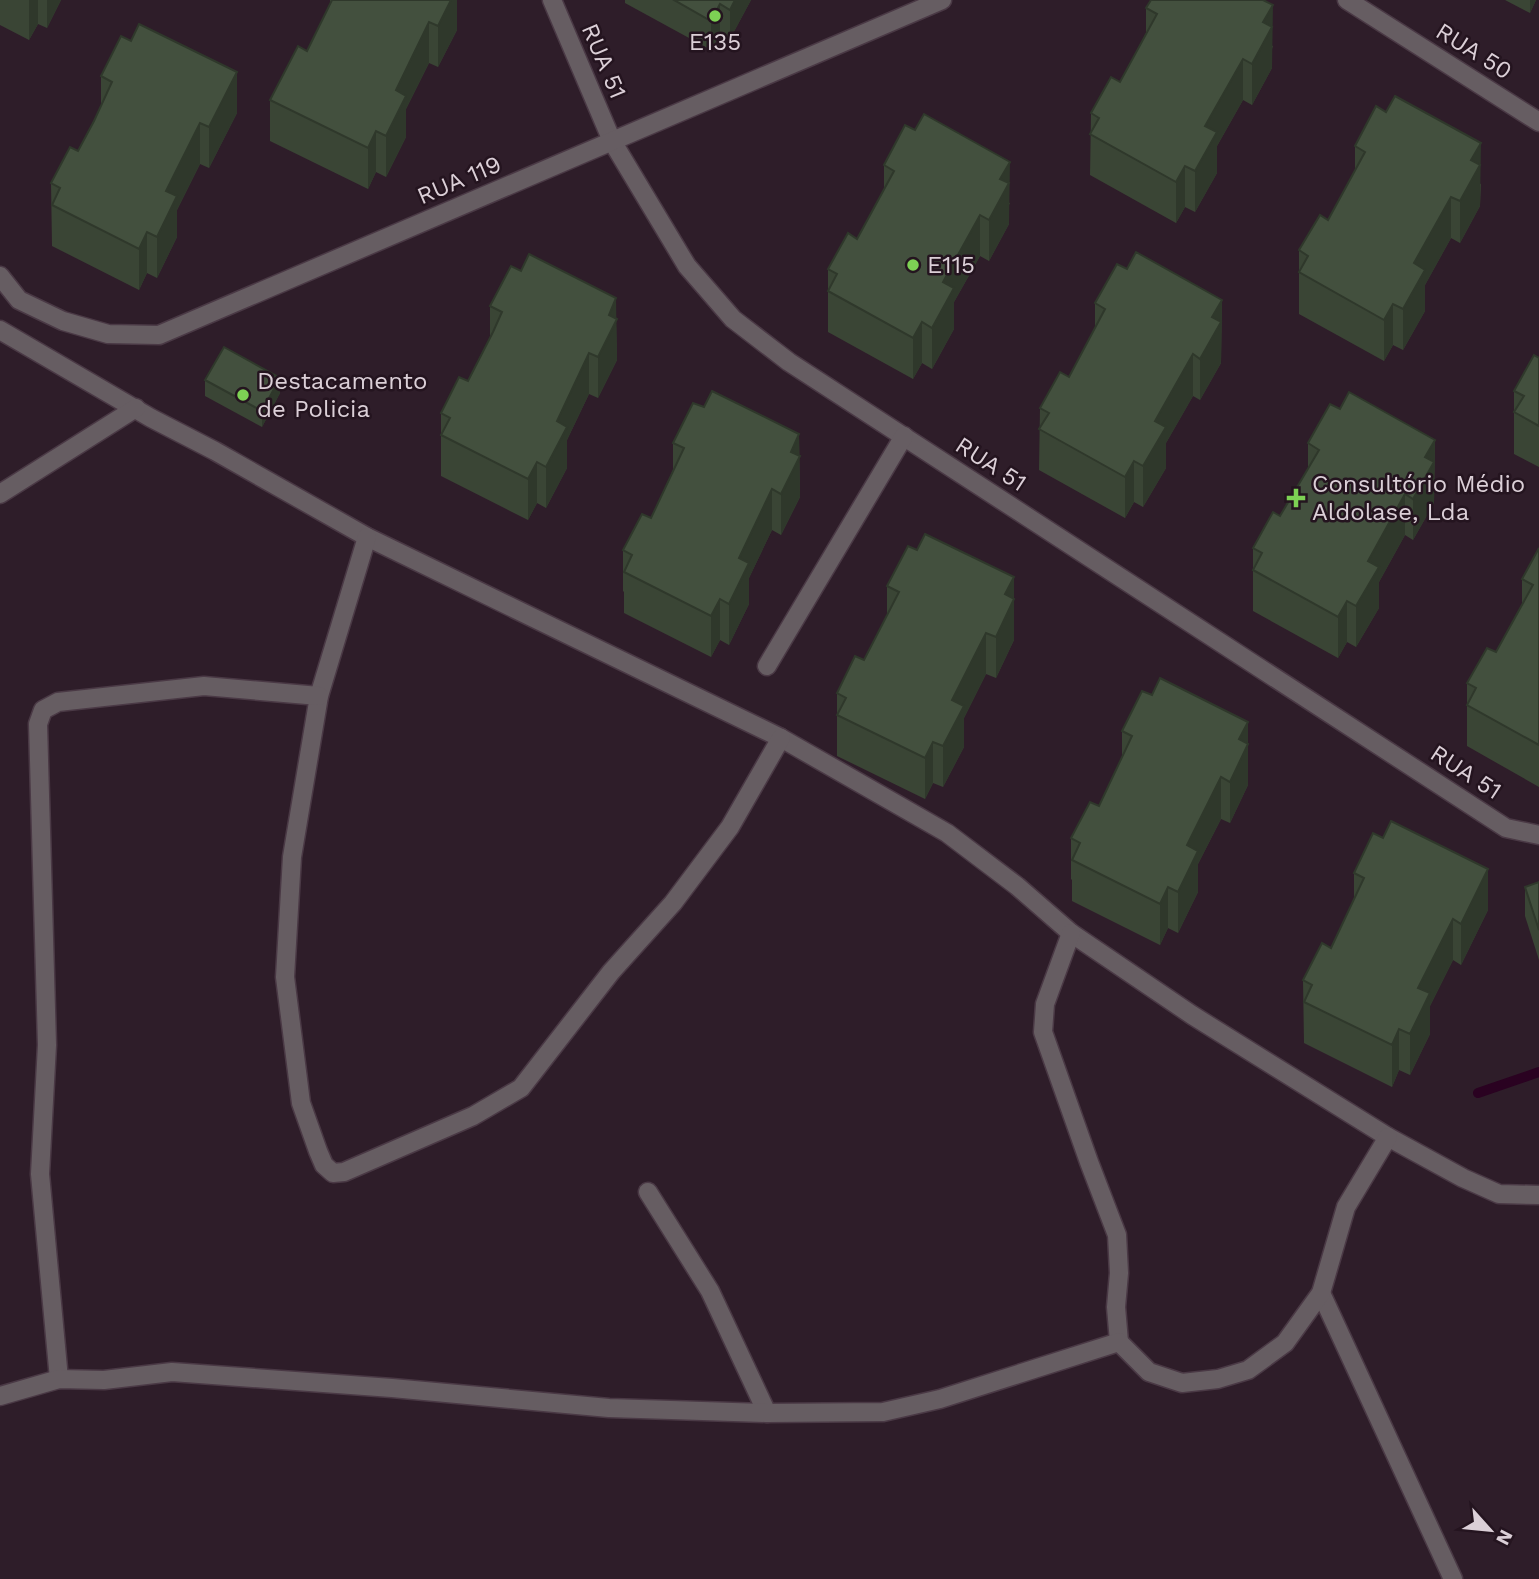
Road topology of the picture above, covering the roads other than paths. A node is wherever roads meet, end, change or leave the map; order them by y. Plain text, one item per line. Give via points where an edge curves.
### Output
1 (552, 0) edge
2 (942, 0) edge
3 (1347, 0) edge
4 (1539, 122) edge
5 (612, 141) junction
6 (0, 276) edge
7 (0, 330) edge
8 (136, 408) junction
9 (904, 436) junction
10 (0, 494) edge
11 (367, 537) junction
12 (767, 666) dead end
13 (319, 695) junction
14 (781, 738) junction
15 (1539, 835) edge
16 (1071, 933) junction
17 (1388, 1137) junction
18 (648, 1192) dead end
19 (1539, 1195) edge
20 (1321, 1293) junction
21 (1119, 1342) junction
22 (59, 1379) junction
23 (0, 1396) edge
24 (767, 1413) junction
25 (1453, 1579) edge

1 - 5 street, RUA 51
2 - 5 street, RUA 119
3 - 4 street, RUA 50
5 - 6 street, RUA 119 via 159,335 108,334 63,321 19,300
5 - 9 street, RUA 51 via 687,266 733,319 789,362
7 - 8 street
8 - 10 street
8 - 11 street
9 - 12 street
9 - 15 street, RUA 51 via 1506,828
11 - 13 street
11 - 14 street
13 - 14 street via 292,857 285,976 301,1103 317,1151 333,1173 461,1121 521,1088 730,827
13 - 22 street via 204,686 58,702 43,710 37,724 47,1045 40,1174
14 - 16 street via 947,833
16 - 17 street
16 - 21 street via 1045,1004 1044,1032 1118,1235
17 - 19 street via 1499,1195
17 - 20 street via 1346,1207
18 - 24 street via 710,1291
20 - 21 street via 1285,1343 1248,1370 1218,1379 1182,1382 1149,1372
20 - 25 street
21 - 24 street via 940,1399 883,1412
22 - 23 street
22 - 24 street via 104,1380 172,1372 608,1408

